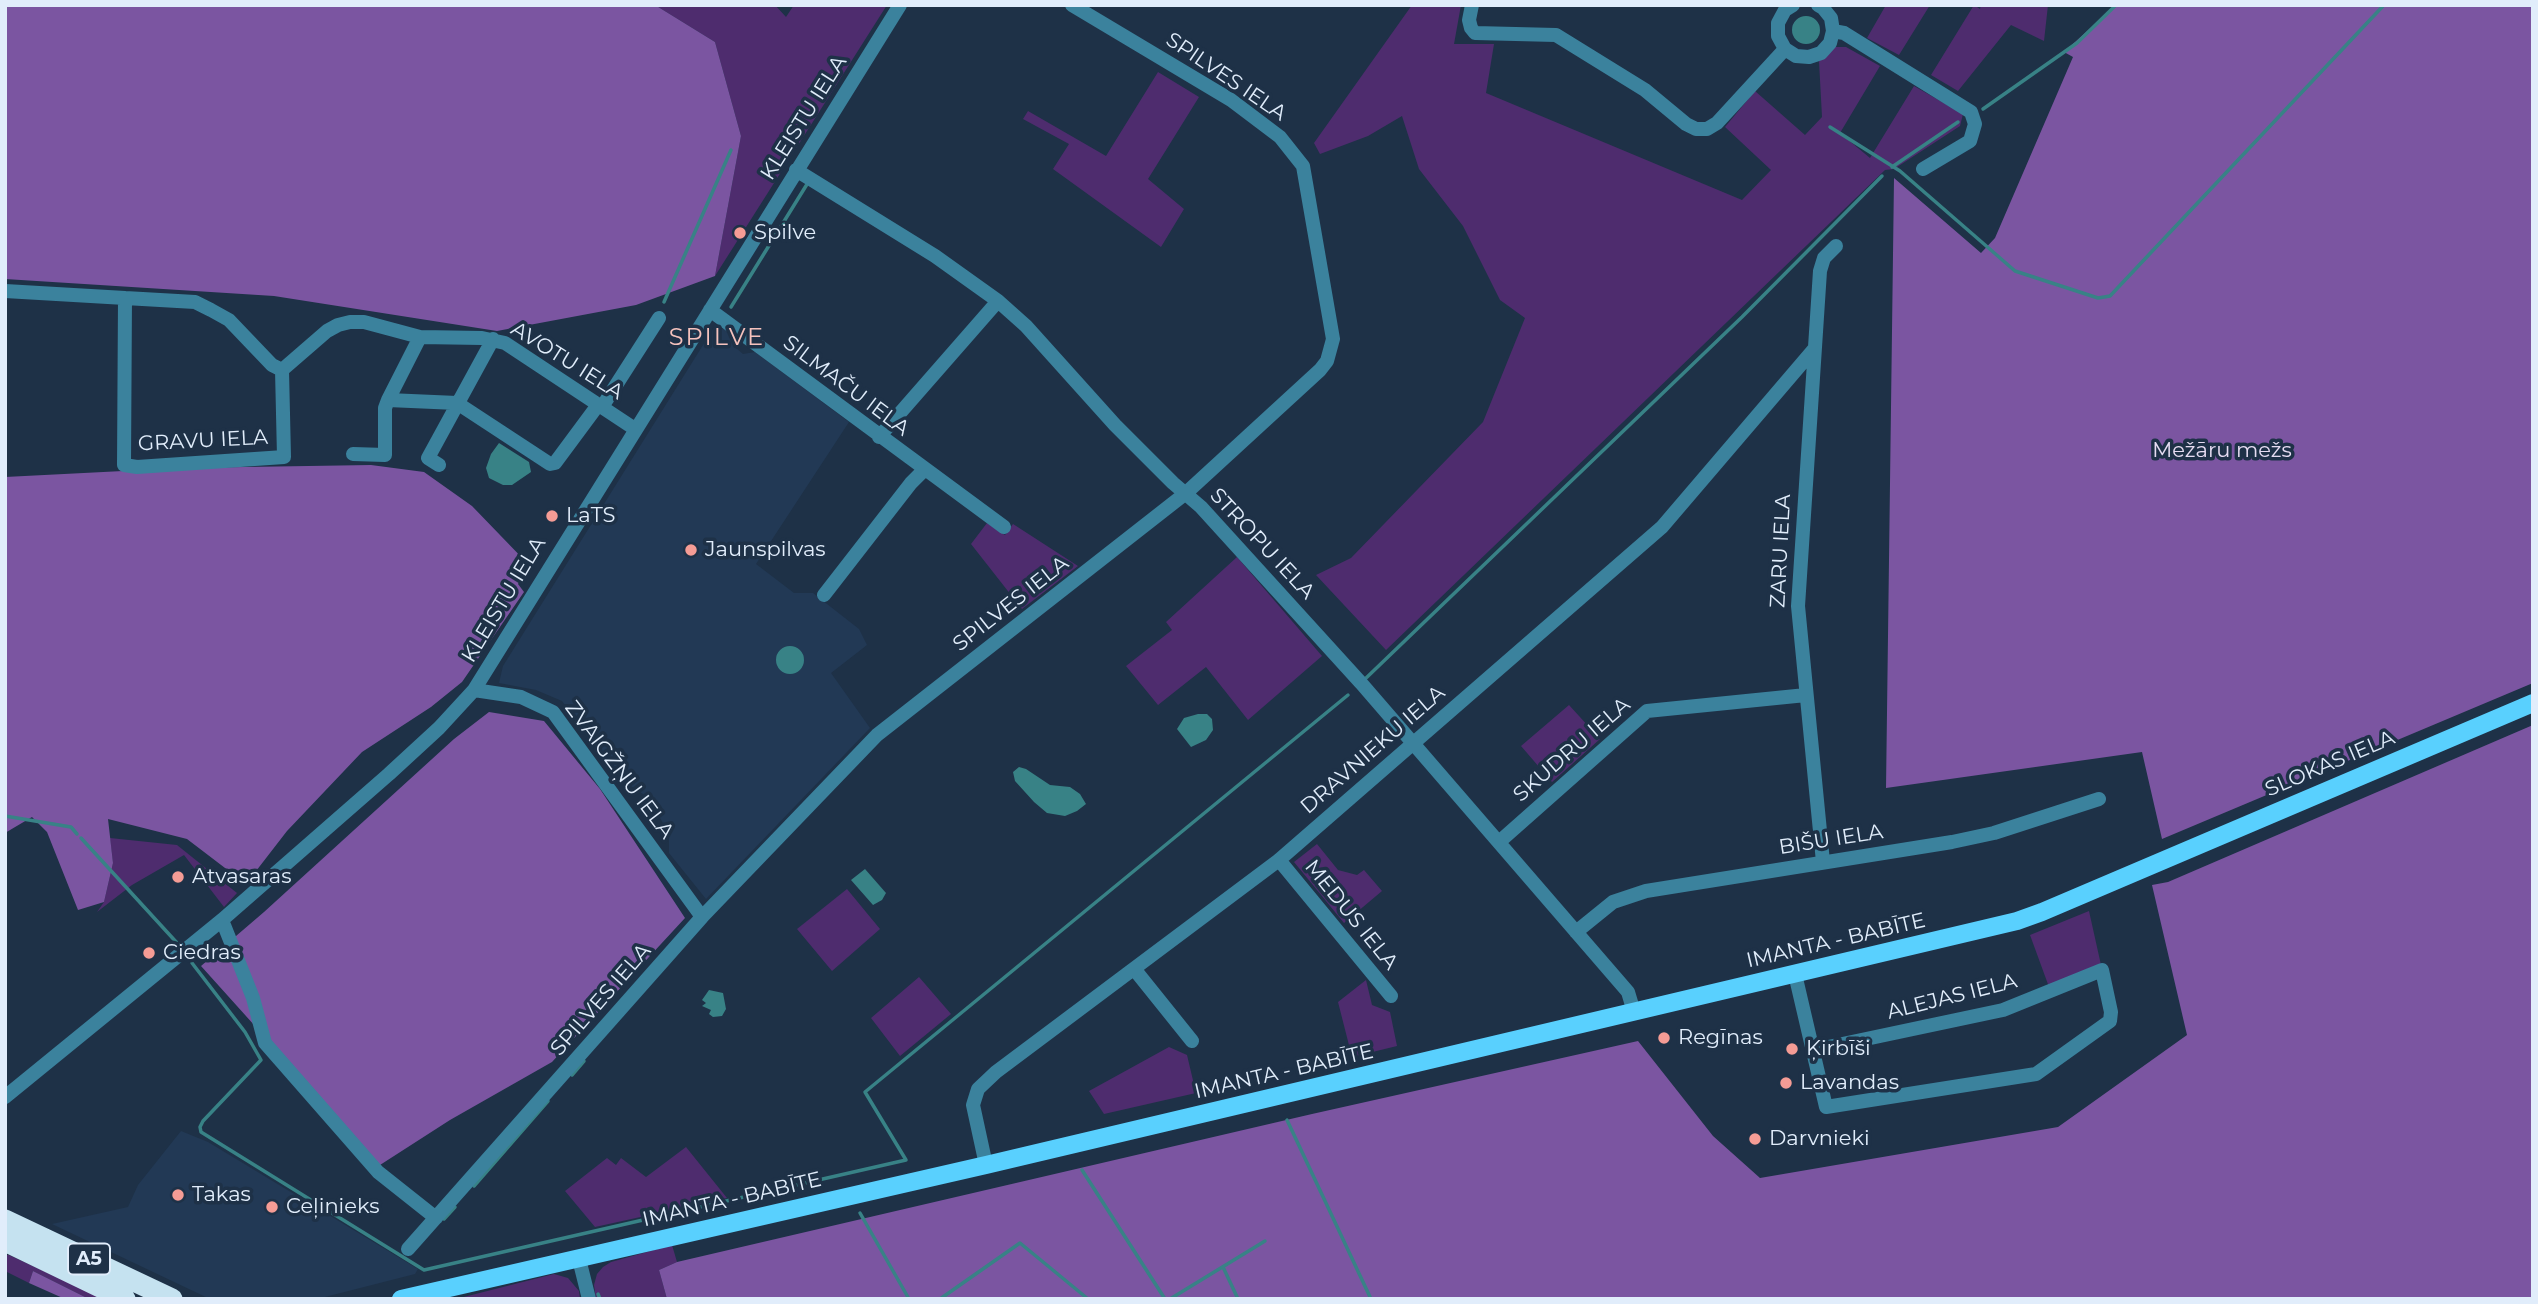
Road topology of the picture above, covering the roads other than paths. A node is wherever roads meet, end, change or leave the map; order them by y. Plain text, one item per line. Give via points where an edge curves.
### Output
1 (900, 5) edge
2 (1072, 5) edge
3 (1472, 5) edge
4 (1793, 5) edge
5 (1822, 6) edge
6 (1833, 30) junction
7 (1785, 49) junction
8 (1923, 169) dead end
9 (796, 170) junction
10 (1836, 246) dead end
11 (5, 291) edge
12 (125, 298) junction
13 (998, 301) junction
14 (710, 310) junction
15 (659, 318) dead end
16 (420, 337) junction
17 (493, 340) junction
18 (1815, 348) junction
19 (282, 370) junction
20 (388, 400) junction
21 (457, 403) junction
22 (600, 406) junction
23 (635, 429) junction
24 (879, 437) junction
25 (353, 454) dead end
26 (433, 462) dead end
27 (924, 470) junction
28 (1186, 493) junction
29 (1004, 527) dead end
30 (824, 595) dead end
31 (474, 691) junction
32 (1806, 695) junction
33 (2533, 703) edge
34 (1413, 745) junction
35 (2099, 799) dead end
36 (1499, 842) junction
37 (1279, 860) junction
38 (1823, 862) junction
39 (2146, 866) joint
40 (702, 917) junction
41 (222, 920) junction
42 (1576, 932) junction
43 (1135, 970) junction
44 (1795, 974) junction
45 (1391, 996) dead end
46 (1634, 1012) junction
47 (1192, 1041) dead end
48 (1814, 1050) junction
49 (5, 1097) edge
50 (986, 1165) junction
51 (436, 1218) junction
52 (5, 1220) edge
53 (5, 1241) edge
54 (408, 1249) dead end
55 (579, 1259) junction
56 (420, 1296) edge
57 (125, 1299) edge
58 (172, 1299) edge
59 (401, 1299) edge
60 (589, 1299) edge

1 - 9 street, KLEISTU IELA
2 - 28 street, SPILVES IELA via 1231,100 1280,137 1303,166 1331,327 1331,352 1320,370
3 - 7 street via 1469,20 1475,33 1556,35 1645,90 1696,129 1717,123
4 - 7 street via 1778,23
5 - 6 street
6 - 7 street via 1830,43 1809,57
6 - 8 street via 1971,112 1975,124 1970,141
9 - 13 street, STROPU IELA via 912,241
9 - 14 street, KLEISTU IELA
10 - 18 street, ZARU IELA via 1824,258 1820,271
11 - 12 street
12 - 19 street via 195,302 229,320
12 - 19 street, GRAVU IELA via 124,465 284,457
13 - 24 street
13 - 28 street, STROPU IELA
14 - 23 street, KLEISTU IELA
14 - 24 street, SILMAČU IELA
15 - 22 street
16 - 17 street, AVOTU IELA
16 - 19 street, AVOTU IELA via 350,322 327,331
16 - 20 street
17 - 21 street
17 - 22 street, AVOTU IELA via 505,343
18 - 32 street, ZARU IELA via 1798,606
18 - 34 street, DRAVNIEKU IELA via 1662,527
20 - 21 street
20 - 25 street via 385,454
21 - 22 street via 550,464
21 - 26 street
22 - 23 street, AVOTU IELA
23 - 31 street, KLEISTU IELA
24 - 27 street, SILMAČU IELA
27 - 29 street, SILMAČU IELA
27 - 30 street
28 - 34 street, STROPU IELA
28 - 40 street, SPILVES IELA via 877,735
31 - 40 street, ZVAIGŽŅU IELA via 521,697 553,712
31 - 41 street, KLEISTU IELA via 390,774
32 - 36 street, SKUDRU IELA via 1647,711
32 - 38 street, ZARU IELA
33 - 39 main road, SLOKAS IELA
34 - 36 street, STROPU IELA
34 - 37 street, DRAVNIEKU IELA
35 - 38 street, BIŠU IELA via 1994,833
36 - 42 street, STROPU IELA
37 - 43 street, DRAVNIEKU IELA
37 - 45 street, MEDUS IELA
38 - 42 street, BIŠU IELA via 1646,891 1613,902
39 - 44 main road, IMANTA - BABĪTE via 2017,921
40 - 51 street, SPILVES IELA
41 - 49 street, KLEISTU IELA
41 - 51 street via 253,998 265,1043 378,1172
42 - 46 street, STROPU IELA via 1628,992
43 - 47 street
43 - 50 street, DRAVNIEKU IELA via 978,1089 973,1105
44 - 46 main road, IMANTA - BABĪTE
44 - 48 street
46 - 50 main road, IMANTA - BABĪTE
48 - 48 street, ALEJAS IELA via 2003,1010 2102,970 2111,1012 2110,1021 2036,1074 1826,1107
50 - 55 main road, IMANTA - BABĪTE
51 - 54 street, SPILVES IELA
52 - 58 highway, A5
53 - 57 highway, A5
55 - 56 main road, IMANTA - BABĪTE
55 - 60 street
56 - 59 main road, IMANTA - BABĪTE

